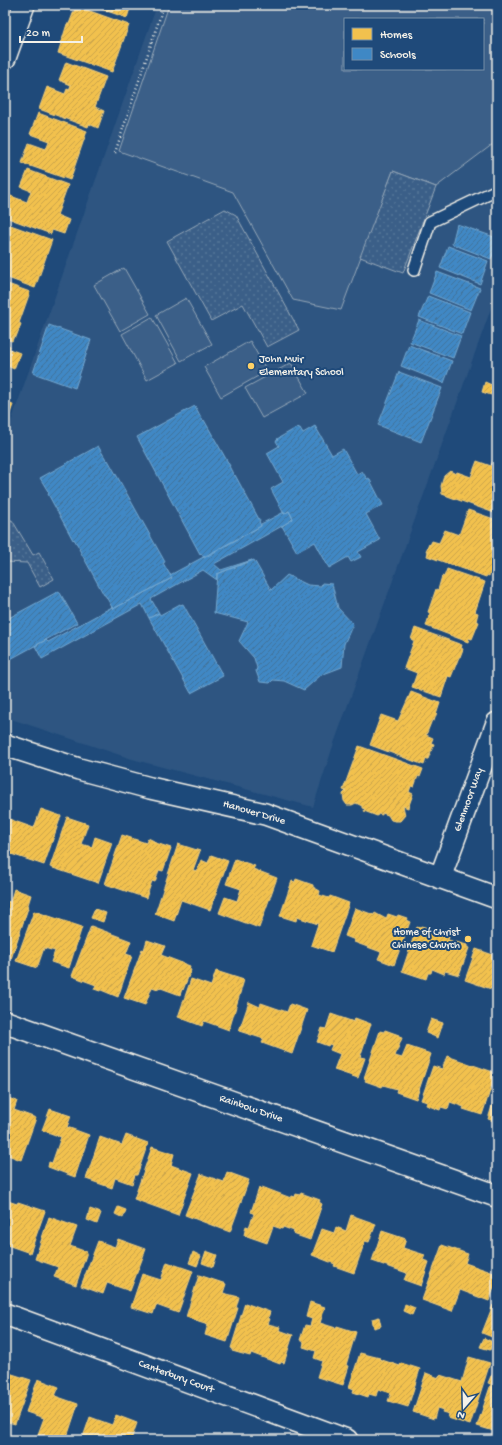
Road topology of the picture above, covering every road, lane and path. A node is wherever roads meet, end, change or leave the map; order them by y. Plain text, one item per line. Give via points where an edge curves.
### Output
1 (24, 5) edge
2 (164, 5) edge
3 (5, 58) edge
4 (115, 153) dead end
5 (497, 190) edge
6 (414, 270) dead end
7 (497, 723) edge
8 (5, 745) edge
9 (440, 878) junction
10 (497, 898) edge
11 (5, 1022) edge
12 (497, 1196) edge
13 (5, 1314) edge
14 (347, 1440) edge

1 - 3 street
2 - 4 path
5 - 6 lane via 430,222
7 - 9 street, Glenmoor Way
8 - 9 street, Hanover Drive via 150,788 265,814
9 - 10 street, Hanover Drive
11 - 12 street, Rainbow Drive
13 - 14 street, Canterbury Court

